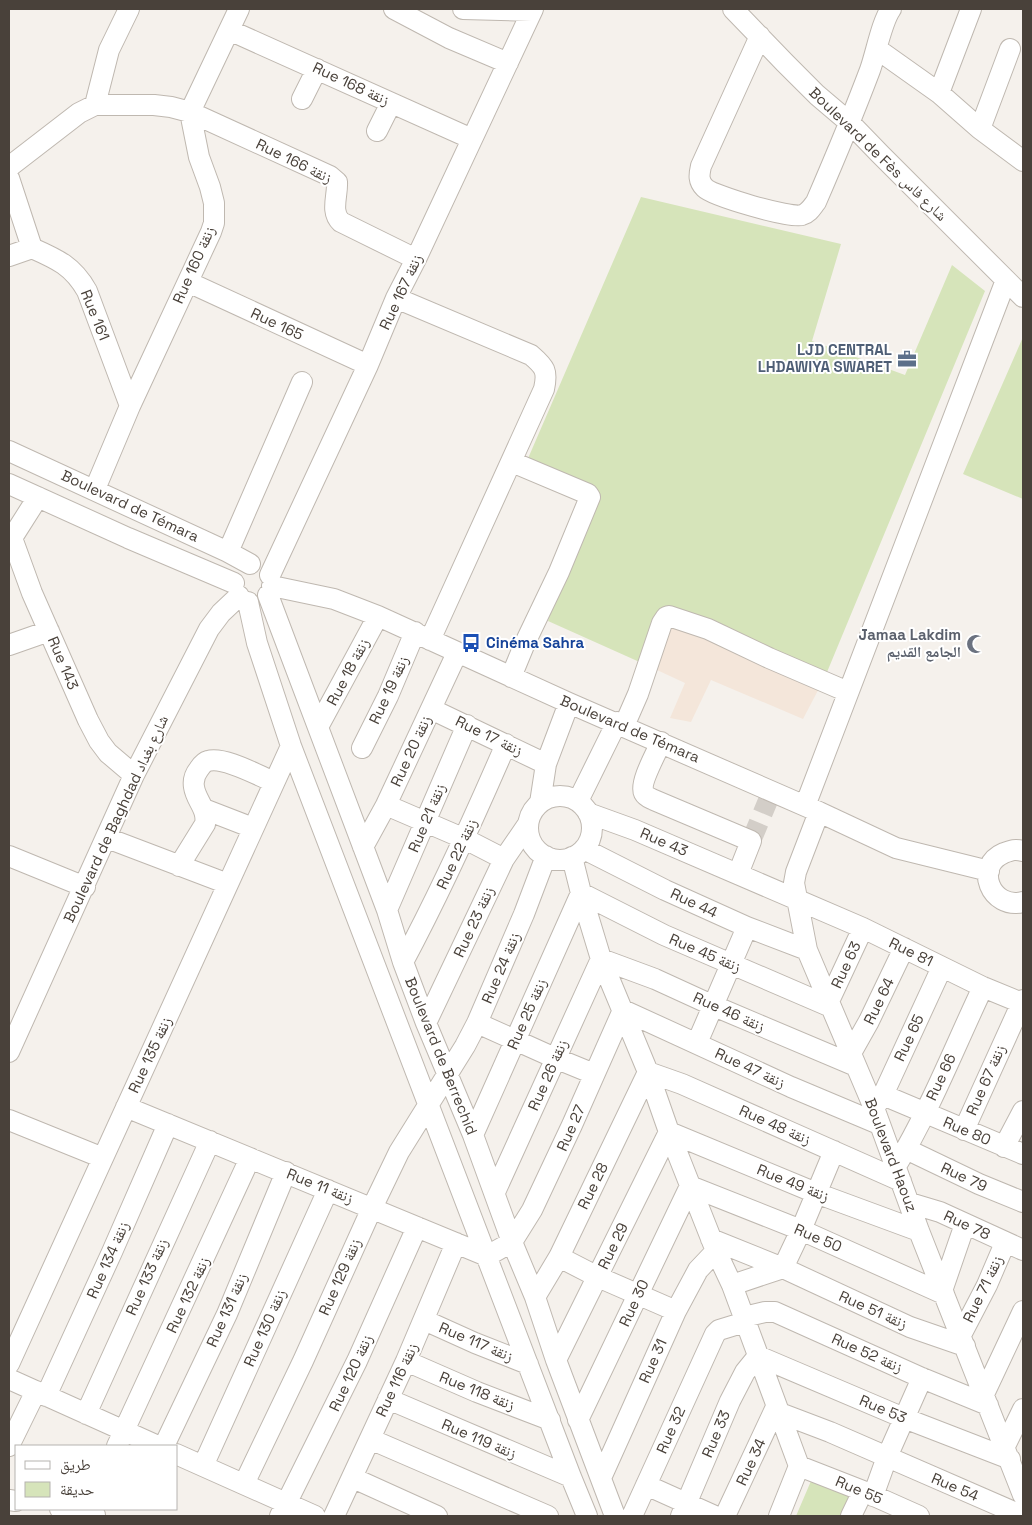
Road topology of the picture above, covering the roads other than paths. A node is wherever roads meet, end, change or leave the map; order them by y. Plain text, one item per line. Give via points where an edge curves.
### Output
1 (129, 9) edge
2 (239, 9) edge
3 (394, 9) edge
4 (462, 9) edge
5 (733, 9) edge
6 (891, 9) edge
7 (971, 9) edge
8 (532, 10) edge
9 (229, 30) junction
10 (760, 36) junction
11 (877, 49) junction
12 (1010, 49) dead end
13 (508, 63) junction
14 (317, 69) junction
15 (939, 93) junction
16 (302, 99) dead end
17 (391, 103) junction
18 (94, 105) junction
19 (190, 112) junction
20 (850, 123) junction
21 (980, 129) junction
22 (377, 131) dead end
23 (472, 139) junction
24 (1023, 161) edge
25 (9, 167) edge
26 (9, 178) edge
27 (32, 248) junction
28 (9, 256) edge
29 (416, 259) junction
30 (1006, 280) junction
31 (188, 282) junction
32 (1023, 297) edge
33 (396, 298) junction
34 (368, 364) junction
35 (302, 382) dead end
36 (130, 406) junction
37 (9, 451) edge
38 (512, 462) junction
39 (9, 484) edge
40 (95, 489) junction
41 (38, 497) junction
42 (10, 538) edge
43 (228, 552) junction
44 (250, 564) junction
45 (270, 585) junction
46 (240, 594) junction
47 (378, 616) junction
48 (49, 632) junction
49 (423, 636) junction
50 (9, 645) edge
51 (457, 653) junction
52 (511, 677) junction
53 (848, 692) junction
54 (570, 703) junction
55 (431, 709) junction
56 (620, 724) junction
57 (467, 725) junction
58 (318, 728) junction
59 (661, 742) junction
60 (506, 744) junction
61 (291, 746) junction
62 (362, 748) dead end
63 (546, 764) junction
64 (134, 774) junction
65 (274, 782) junction
66 (540, 802) junction
67 (386, 805) junction
68 (583, 807) junction
69 (204, 808) junction
70 (812, 809) junction
71 (425, 822) junction
72 (528, 824) junction
73 (253, 828) junction
74 (107, 838) junction
75 (465, 839) junction
76 (1020, 844) edge
77 (363, 847) junction
78 (578, 853) junction
79 (9, 856) edge
80 (546, 856) junction
81 (504, 859) junction
82 (179, 866) junction
83 (988, 871) junction
84 (738, 874) junction
85 (228, 884) junction
86 (85, 886) junction
87 (581, 894) junction
88 (796, 900) junction
89 (1021, 908) edge
90 (387, 910) junction
91 (747, 927) junction
92 (863, 928) junction
93 (904, 948) junction
94 (807, 950) junction
95 (601, 959) junction
96 (403, 962) junction
97 (732, 964) junction
98 (942, 967) junction
99 (982, 987) junction
100 (1022, 1002) edge
101 (830, 1004) junction
102 (714, 1006) junction
103 (623, 1010) junction
104 (477, 1022) junction
105 (426, 1023) junction
106 (516, 1040) junction
107 (697, 1044) junction
108 (9, 1052) edge
109 (555, 1058) junction
110 (853, 1059) junction
111 (648, 1072) junction
112 (594, 1074) junction
113 (447, 1076) junction
114 (429, 1105) junction
115 (126, 1106) junction
116 (879, 1109) junction
117 (1023, 1111) edge
118 (924, 1113) junction
119 (9, 1120) edge
120 (168, 1124) junction
121 (964, 1130) junction
122 (669, 1132) junction
123 (473, 1135) junction
124 (210, 1141) junction
125 (1004, 1147) junction
126 (834, 1151) junction
127 (1023, 1154) edge
128 (103, 1158) junction
129 (250, 1158) junction
130 (901, 1165) junction
131 (286, 1172) junction
132 (690, 1186) junction
133 (328, 1190) junction
134 (495, 1192) junction
135 (816, 1193) junction
136 (1023, 1202) edge
137 (910, 1203) junction
138 (372, 1208) junction
139 (965, 1224) junction
140 (417, 1227) junction
141 (801, 1230) junction
142 (919, 1230) junction
143 (512, 1242) junction
144 (456, 1243) junction
145 (714, 1245) junction
146 (1014, 1247) edge
147 (487, 1256) junction
148 (559, 1257) junction
149 (783, 1268) junction
150 (598, 1277) junction
151 (732, 1285) junction
152 (943, 1291) junction
153 (638, 1295) junction
154 (536, 1297) junction
155 (676, 1310) junction
156 (1023, 1311) edge
157 (745, 1319) junction
158 (424, 1320) junction
159 (963, 1341) junction
160 (710, 1344) joint
161 (758, 1356) junction
162 (556, 1360) junction
163 (406, 1361) junction
164 (9, 1364) edge
165 (528, 1364) junction
166 (922, 1378) junction
167 (9, 1379) edge
168 (41, 1394) junction
169 (388, 1399) junction
170 (986, 1400) junction
171 (1023, 1409) edge
172 (778, 1410) junction
173 (86, 1414) junction
174 (904, 1418) junction
175 (550, 1420) junction
176 (578, 1420) junction
177 (120, 1439) edge
178 (370, 1439) junction
179 (153, 1445) edge
180 (164, 1445) edge
181 (9, 1446) edge
182 (1007, 1453) junction
183 (178, 1455) edge
184 (887, 1458) junction
185 (204, 1466) junction
186 (799, 1466) junction
187 (353, 1478) junction
188 (571, 1478) junction
189 (601, 1478) junction
190 (244, 1484) junction
191 (646, 1485) junction
192 (868, 1493) junction
193 (1023, 1495) edge
194 (69, 1510) edge
195 (284, 1510) edge
196 (684, 1510) edge
197 (95, 1513) edge
198 (315, 1516) edge
199 (334, 1516) edge
200 (437, 1516) edge
201 (548, 1516) edge
202 (587, 1516) edge
203 (615, 1516) edge
204 (632, 1516) edge
205 (715, 1516) edge
206 (725, 1516) edge
207 (779, 1516) edge
208 (851, 1516) edge
209 (918, 1516) edge
210 (1023, 1516) edge

1 - 18 street via 109,50
2 - 9 street
3 - 13 street via 449,38
4 - 8 street
5 - 10 street, Boulevard de Fès شارع فاس
6 - 11 street
7 - 15 street
8 - 13 street, Rue 167 زنقة
9 - 14 street, Rue 168 زنقة
9 - 19 street
10 - 20 street, Boulevard de Fès شارع فاس
10 - 20 street via 701,166 699,176 710,192 778,214 803,215 816,202
11 - 15 street
11 - 20 street
12 - 21 street
13 - 23 street, Rue 167 زنقة
14 - 16 street
14 - 17 street, Rue 168 زنقة
15 - 21 street
17 - 22 street
17 - 23 street, Rue 168 زنقة
18 - 19 street via 154,105
18 - 25 street
19 - 29 street, Rue 166 زنقة via 330,176 337,182 337,219
19 - 31 street, Rue 160 زنقة via 199,157 214,203 214,214 211,232
20 - 30 street, Boulevard de Fès شارع فاس
21 - 24 street
23 - 29 street, Rue 167 زنقة
26 - 27 street
27 - 28 street
27 - 36 street, Rue 161 via 60,261 81,281
29 - 33 street, Rue 167 زنقة
30 - 32 street, Boulevard de Fès شارع فاس
30 - 53 street, Boulevard Haouz
31 - 34 street, Rue 165
31 - 36 street, Rue 160 زنقة
33 - 34 street, Rue 167 زنقة
33 - 38 street, Rue 19 زنقة via 523,352 541,364 546,378 544,389
34 - 45 street, Rue 167 زنقة
35 - 43 street
36 - 40 street, Rue 160 زنقة
37 - 40 street, Boulevard de Témara
38 - 49 street, Rue 19 زنقة
38 - 52 street via 590,497
39 - 41 street, Boulevard de Témara
40 - 43 street, Boulevard de Témara
41 - 42 street
41 - 46 street, Boulevard de Témara via 163,554
42 - 48 street, Rue 143
43 - 44 street, Boulevard de Témara
44 - 45 street via 263,567
44 - 46 street via 238,572
45 - 46 street via 259,601
45 - 47 street, Boulevard de Témara via 334,599
45 - 58 street, Boulevard de Berrechid
46 - 61 street, Boulevard de Berrechid
46 - 64 street, Boulevard de Baghdad شارع بغداد via 209,629
47 - 49 street, Boulevard de Témara
47 - 58 street, Rue 18 زنقة
48 - 50 street
48 - 64 street, Rue 143 via 99,741 117,762
49 - 51 street, Boulevard de Témara
49 - 62 street, Rue 19 زنقة
51 - 52 street, Boulevard de Témara
51 - 55 street, Rue 20 زنقة
52 - 54 street, Boulevard de Témara
53 - 56 street via 708,629 669,616 662,623 638,694
53 - 70 street, Boulevard Haouz
54 - 56 street, Boulevard de Témara
54 - 63 street
55 - 57 street, Rue 17 زنقة
55 - 67 street, Rue 20 زنقة
56 - 59 street, Boulevard de Témara
56 - 68 street
57 - 60 street, Rue 17 زنقة
57 - 71 street, Rue 21 زنقة
58 - 77 street, Boulevard de Berrechid
59 - 70 street, Boulevard de Témara
59 - 84 street via 645,780 644,794 751,841
60 - 63 street, Rue 17 زنقة
60 - 75 street, Rue 22 زنقة
61 - 65 street, Rue 135 زنقة
61 - 114 street, Boulevard de Berrechid
63 - 66 street
64 - 74 street, Boulevard de Baghdad شارع بغداد
65 - 69 street via 230,764 207,761 194,778 194,788
65 - 73 street, Rue 135 زنقة
66 - 68 street via 562,796
66 - 72 street
67 - 71 street
67 - 77 street, Rue 20 زنقة
68 - 78 street via 592,830
68 - 84 street, Rue 43
69 - 73 street
69 - 82 street via 206,824
70 - 83 street, Boulevard de Témara via 896,848
70 - 88 street, Boulevard Haouz via 794,883
71 - 75 street
71 - 90 street, Rue 21 زنقة
72 - 80 street via 533,845
72 - 81 street, Rue 23 زنقة
73 - 85 street, Rue 135 زنقة
74 - 82 street
74 - 86 street, Boulevard de Baghdad شارع بغداد
75 - 81 street
75 - 96 street, Rue 22 زنقة
76 - 83 street via 993,860
77 - 90 street, Boulevard de Berrechid
78 - 80 street via 559,860
78 - 87 street
78 - 91 street, Rue 44
79 - 86 street
80 - 104 street, Rue 24 زنقة
81 - 105 street, Rue 23 زنقة
82 - 85 street
83 - 89 street via 992,892
84 - 88 street, Rue 43
85 - 115 street, Rue 135 زنقة
86 - 108 street, Boulevard de Baghdad شارع بغداد
87 - 95 street
87 - 97 street, Rue 45 زنقة
87 - 106 street, Rue 25 زنقة
88 - 92 street, Rue 81
88 - 94 street, Boulevard Haouz
90 - 96 street, Boulevard de Berrechid
91 - 94 street, Rue 44
91 - 97 street
92 - 93 street, Rue 81
92 - 101 street, Rue 63
93 - 98 street, Rue 81
93 - 110 street, Rue 64
94 - 101 street, Boulevard Haouz
95 - 102 street, Rue 46 زنقة
95 - 103 street
95 - 109 street, Rue 26 زنقة
96 - 105 street, Boulevard de Berrechid
97 - 101 street, Rue 45 زنقة
97 - 102 street
98 - 99 street, Rue 81
98 - 116 street, Rue 65
99 - 100 street, Rue 81
99 - 118 street, Rue 66
100 - 121 street, Rue 67 زنقة
101 - 110 street, Boulevard Haouz
102 - 107 street
102 - 110 street, Rue 46 زنقة
103 - 107 street, Rue 47 زنقة
103 - 111 street
103 - 112 street, Rue 27
104 - 106 street
104 - 113 street, Rue 24 زنقة
105 - 113 street, Boulevard de Berrechid
106 - 109 street
106 - 123 street, Rue 25 زنقة
107 - 116 street, Rue 47 زنقة via 791,1087
109 - 112 street
109 - 134 street, Rue 26 زنقة
110 - 116 street, Boulevard Haouz
111 - 122 street
111 - 126 street, Rue 48 زنقة
111 - 148 street, Rue 28
112 - 143 street, Rue 27 via 532,1210
113 - 114 street, Rue 129 زنقة
113 - 123 street, Boulevard de Berrechid
114 - 138 street, Rue 129 زنقة via 399,1152
114 - 147 street, Boulevard de Berrechid
115 - 120 street, Rue 11 زنقة
115 - 128 street, Rue 135 زنقة
116 - 118 street, Rue 80
116 - 130 street, Boulevard Haouz
117 - 125 street
118 - 121 street, Rue 80
118 - 130 street, Rue 66
119 - 128 street
120 - 124 street, Rue 11 زنقة
120 - 168 street, Rue 134 زنقة via 112,1252
121 - 125 street, Rue 80
122 - 132 street
122 - 135 street, Rue 49 زنقة
122 - 150 street, Rue 29
123 - 134 street, Boulevard de Berrechid
124 - 129 street, Rue 11 زنقة
124 - 173 street, Rue 133 زنقة
125 - 127 street, Rue 80
126 - 130 street, Rue 48 زنقة
126 - 135 street
128 - 164 street, Rue 135 زنقة
129 - 131 street, Rue 11 زنقة
129 - 177 street, Rue 132 زنقة
130 - 136 street, Rue 79 via 979,1184
130 - 137 street, Boulevard Haouz
131 - 133 street, Rue 11 زنقة
131 - 180 street, Rue 131 زنقة via 227,1314
132 - 141 street, Rue 50
132 - 145 street
132 - 153 street, Rue 30
133 - 138 street, Rue 11 زنقة
133 - 185 street, Rue 130 زنقة
134 - 143 street, Boulevard de Berrechid
135 - 141 street
135 - 142 street, Rue 49 زنقة
137 - 139 street, Rue 78
137 - 142 street, Boulevard Haouz
138 - 140 street, Rue 11 زنقة
138 - 190 street, Rue 129 زنقة
139 - 146 street, Rue 78
139 - 152 street
140 - 144 street, Rue 11 زنقة
140 - 195 street, Rue 120 زنقة via 357,1361
141 - 149 street
141 - 152 street, Rue 50
142 - 152 street, Boulevard Haouz
143 - 147 street
143 - 154 street, Boulevard de Berrechid
144 - 147 street, Rue 11 زنقة
144 - 158 street, Rue 116 زنقة
145 - 149 street, Rue 51 زنقة
145 - 151 street
145 - 155 street, Rue 31
146 - 159 street, Rue 71 زنقة via 987,1285
147 - 165 street, Boulevard de Berrechid
148 - 150 street
148 - 154 street, Rue 28
149 - 151 street
149 - 159 street, Rue 51 زنقة via 902,1324
150 - 153 street
150 - 162 street, Rue 29
151 - 157 street
152 - 159 street, Boulevard Haouz
153 - 155 street
153 - 176 street, Rue 30
154 - 162 street, Boulevard de Berrechid
155 - 189 street, Rue 31
156 - 170 street
157 - 160 street, Rue 52 زنقة via 719,1330
157 - 161 street
157 - 166 street, Rue 52 زنقة via 775,1312
158 - 163 street, Rue 116 زنقة
158 - 165 street, Rue 117 زنقة
159 - 170 street, Boulevard Haouz
160 - 191 street, Rue 32
161 - 172 street
161 - 174 street, Rue 53
161 - 196 street, Rue 33 via 745,1372 730,1401
162 - 176 street, Boulevard de Berrechid
163 - 169 street, Rue 116 زنقة
163 - 175 street, Rue 118 زنقة
165 - 175 street, Boulevard de Berrechid
166 - 170 street, Rue 52 زنقة
166 - 174 street
167 - 168 street
168 - 173 street
168 - 181 street, Rue 134 زنقة
169 - 178 street, Rue 116 زنقة
169 - 188 street, Rue 119 زنقة
170 - 182 street, Boulevard Haouz
171 - 182 street
172 - 184 street
172 - 186 street
172 - 206 street, Rue 34
173 - 177 street
174 - 182 street, Rue 53
174 - 184 street
175 - 188 street, Boulevard de Berrechid
176 - 189 street, Boulevard de Berrechid
177 - 179 street
178 - 187 street, Rue 116 زنقة
178 - 201 street
182 - 193 street, Boulevard Haouz
183 - 185 street
184 - 192 street
184 - 210 street, Rue 54
185 - 190 street
186 - 192 street, Rue 55
186 - 207 street
187 - 199 street, Rue 116 زنقة
187 - 200 street
188 - 202 street, Boulevard de Berrechid
189 - 203 street, Boulevard de Berrechid
190 - 195 street
191 - 196 street
191 - 204 street, Rue 32
192 - 208 street
192 - 209 street, Rue 55
194 - 197 street
195 - 198 street
196 - 205 street

